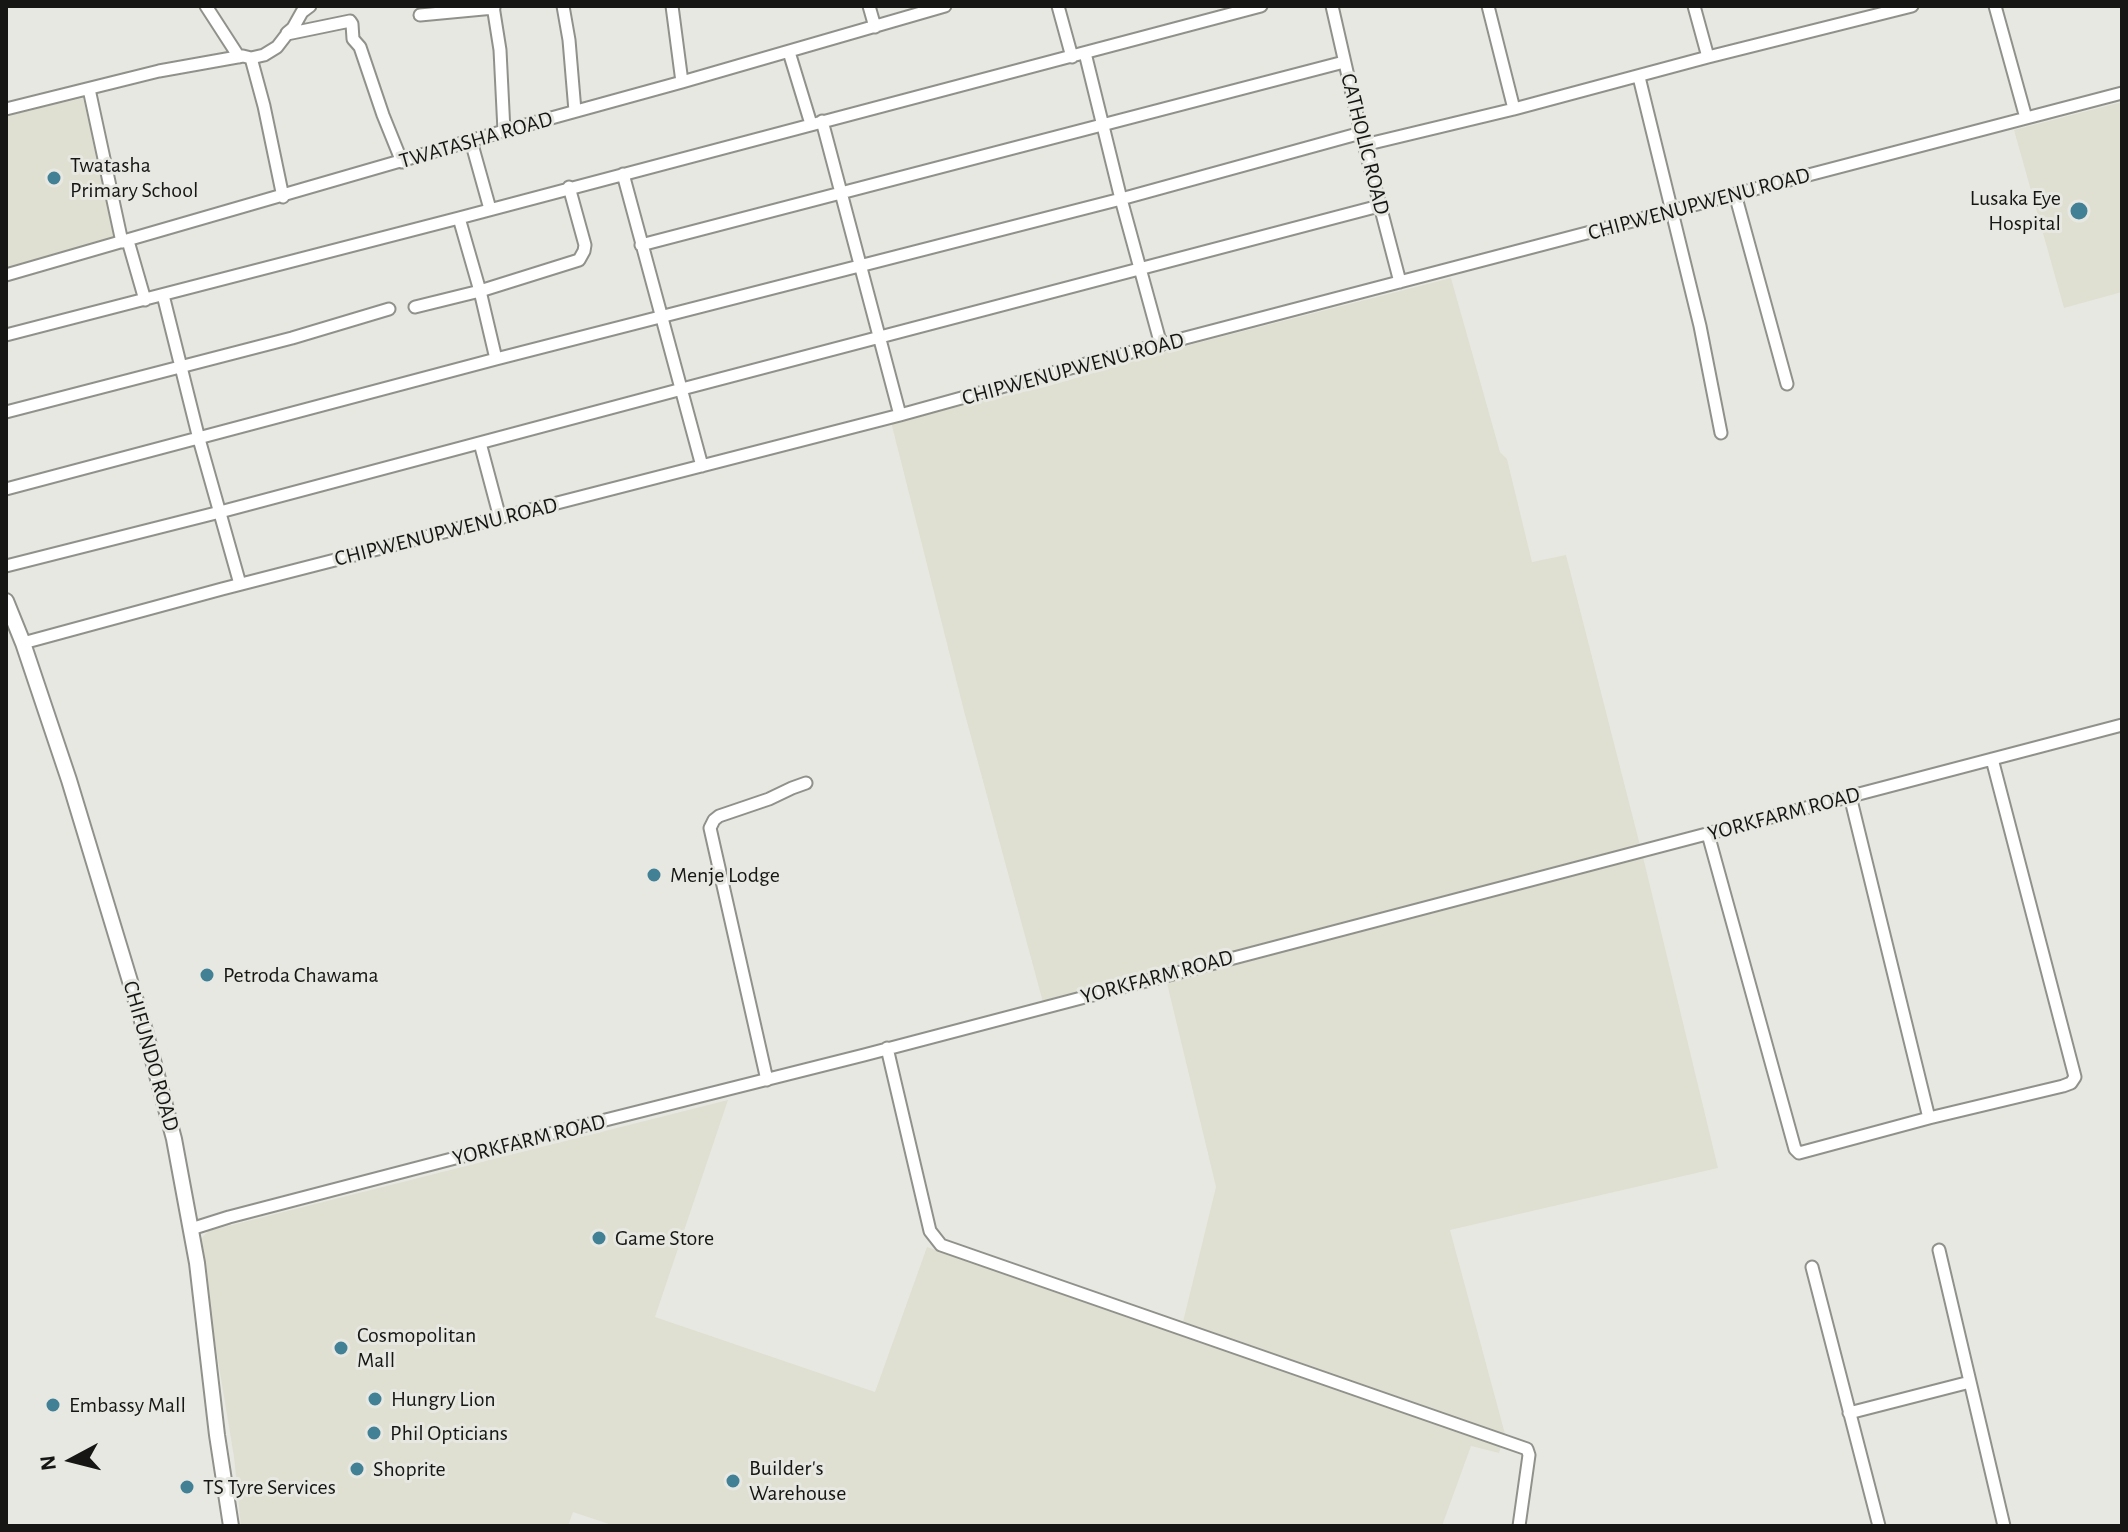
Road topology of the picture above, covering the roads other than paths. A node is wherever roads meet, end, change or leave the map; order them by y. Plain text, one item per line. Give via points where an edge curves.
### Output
1 (206, 6) edge
2 (310, 6) edge
3 (563, 6) edge
4 (672, 6) edge
5 (869, 6) edge
6 (945, 6) edge
7 (1058, 6) edge
8 (1261, 6) edge
9 (1332, 6) edge
10 (1488, 6) edge
11 (1694, 6) edge
12 (1912, 6) edge
13 (1995, 6) edge
14 (494, 7) edge
15 (420, 15) dead end
16 (875, 27) junction
17 (287, 34) junction
18 (789, 52) junction
19 (1085, 53) junction
20 (245, 57) junction
21 (1072, 57) junction
22 (1708, 57) junction
23 (1344, 62) junction
24 (1639, 77) junction
25 (682, 82) junction
26 (89, 89) junction
27 (2122, 93) edge
28 (6, 109) edge
29 (1514, 109) junction
30 (575, 111) junction
31 (2026, 118) junction
32 (817, 123) junction
33 (1103, 126) junction
34 (504, 131) junction
35 (1361, 133) junction
36 (471, 141) junction
37 (1364, 145) junction
38 (402, 162) junction
39 (623, 174) junction
40 (569, 187) junction
41 (842, 194) junction
42 (1735, 194) junction
43 (283, 197) junction
44 (1121, 199) junction
45 (1379, 206) junction
46 (490, 209) junction
47 (1672, 210) junction
48 (459, 218) junction
49 (125, 242) junction
50 (641, 245) junction
51 (860, 266) junction
52 (1141, 270) junction
53 (6, 275) edge
54 (1400, 282) junction
55 (480, 291) junction
56 (163, 295) junction
57 (145, 300) junction
58 (415, 307) dead end
59 (389, 309) dead end
60 (661, 317) junction
61 (6, 335) edge
62 (880, 338) junction
63 (1161, 345) junction
64 (496, 359) junction
65 (180, 367) junction
66 (1787, 384) dead end
67 (682, 389) junction
68 (6, 412) edge
69 (900, 415) junction
70 (1721, 433) dead end
71 (199, 439) junction
72 (480, 443) junction
73 (702, 466) junction
74 (6, 489) edge
75 (220, 512) junction
76 (500, 518) junction
77 (6, 566) edge
78 (240, 584) junction
79 (6, 601) edge
80 (23, 643) junction
81 (2122, 725) edge
82 (1992, 759) junction
83 (806, 783) dead end
84 (1850, 796) junction
85 (1708, 834) junction
86 (887, 1048) junction
87 (767, 1080) junction
88 (1929, 1118) junction
89 (191, 1229) junction
90 (1939, 1250) dead end
91 (1812, 1267) dead end
92 (1970, 1382) junction
93 (1849, 1413) junction
94 (231, 1526) edge
95 (1519, 1526) edge
96 (1879, 1526) edge
97 (2004, 1526) edge

1 - 20 street
2 - 17 street
3 - 30 street
4 - 25 street
5 - 16 street
6 - 16 street, TWATASHA ROAD
7 - 21 street
8 - 19 street
9 - 23 street, CATHOLIC ROAD
10 - 29 street
11 - 22 street
12 - 22 street
13 - 31 street
14 - 15 street
14 - 34 street
16 - 18 street, TWATASHA ROAD
17 - 20 street via 271,52
17 - 38 street via 351,22
18 - 25 street, TWATASHA ROAD
18 - 32 street
19 - 21 street
19 - 33 street
20 - 26 street
20 - 43 street via 264,106
21 - 32 street
22 - 24 street
23 - 33 street
23 - 35 street, CATHOLIC ROAD
24 - 29 street
24 - 47 street
25 - 30 street, TWATASHA ROAD
26 - 28 street
26 - 49 street
27 - 31 street, CHIPWENUPWENU ROAD
29 - 37 street
30 - 34 street, TWATASHA ROAD
31 - 42 street, CHIPWENUPWENU ROAD
32 - 39 street
32 - 41 street
33 - 41 street
33 - 44 street
34 - 36 street, TWATASHA ROAD
35 - 37 street, CATHOLIC ROAD
35 - 44 street
36 - 38 street, TWATASHA ROAD
36 - 46 street
37 - 45 street, CATHOLIC ROAD
38 - 43 street, TWATASHA ROAD
39 - 40 street
39 - 50 street
40 - 46 street
40 - 55 street via 585,245 582,256
41 - 50 street
41 - 51 street
42 - 47 street, CHIPWENUPWENU ROAD
42 - 66 street
43 - 49 street, TWATASHA ROAD
44 - 51 street
44 - 52 street
45 - 52 street
45 - 54 street, CATHOLIC ROAD
46 - 48 street
47 - 54 street, CHIPWENUPWENU ROAD
47 - 70 street
48 - 55 street
48 - 56 street
49 - 53 street, TWATASHA ROAD
49 - 57 street
50 - 60 street
51 - 60 street
51 - 62 street
52 - 62 street
52 - 63 street
54 - 63 street, CHIPWENUPWENU ROAD
55 - 58 street
55 - 64 street
56 - 57 street
56 - 65 street
57 - 61 street
59 - 65 street
60 - 64 street
60 - 67 street
62 - 67 street
62 - 69 street
63 - 69 street, CHIPWENUPWENU ROAD
64 - 71 street
65 - 68 street
65 - 71 street
67 - 72 street
67 - 73 street
69 - 73 street, CHIPWENUPWENU ROAD
71 - 74 street
71 - 75 street
72 - 75 street
72 - 76 street
73 - 76 street, CHIPWENUPWENU ROAD
75 - 77 street
75 - 78 street
76 - 78 street, CHIPWENUPWENU ROAD
78 - 80 street, CHIPWENUPWENU ROAD
79 - 80 street, CHIFUNDO ROAD
80 - 89 street, CHIFUNDO ROAD via 146,1034
81 - 82 street, YORKFARM ROAD
82 - 84 street, YORKFARM ROAD
82 - 88 street via 2075,1077 2063,1086
83 - 87 street via 719,816 710,828
84 - 85 street, YORKFARM ROAD
84 - 88 street
85 - 86 street, YORKFARM ROAD
85 - 88 street via 1795,1149 1803,1153
86 - 87 street, YORKFARM ROAD
86 - 95 street via 930,1231 941,1245 1527,1449
87 - 89 street, YORKFARM ROAD
89 - 94 street, CHIFUNDO ROAD
90 - 92 street
91 - 93 street
92 - 93 street
92 - 97 street
93 - 96 street

